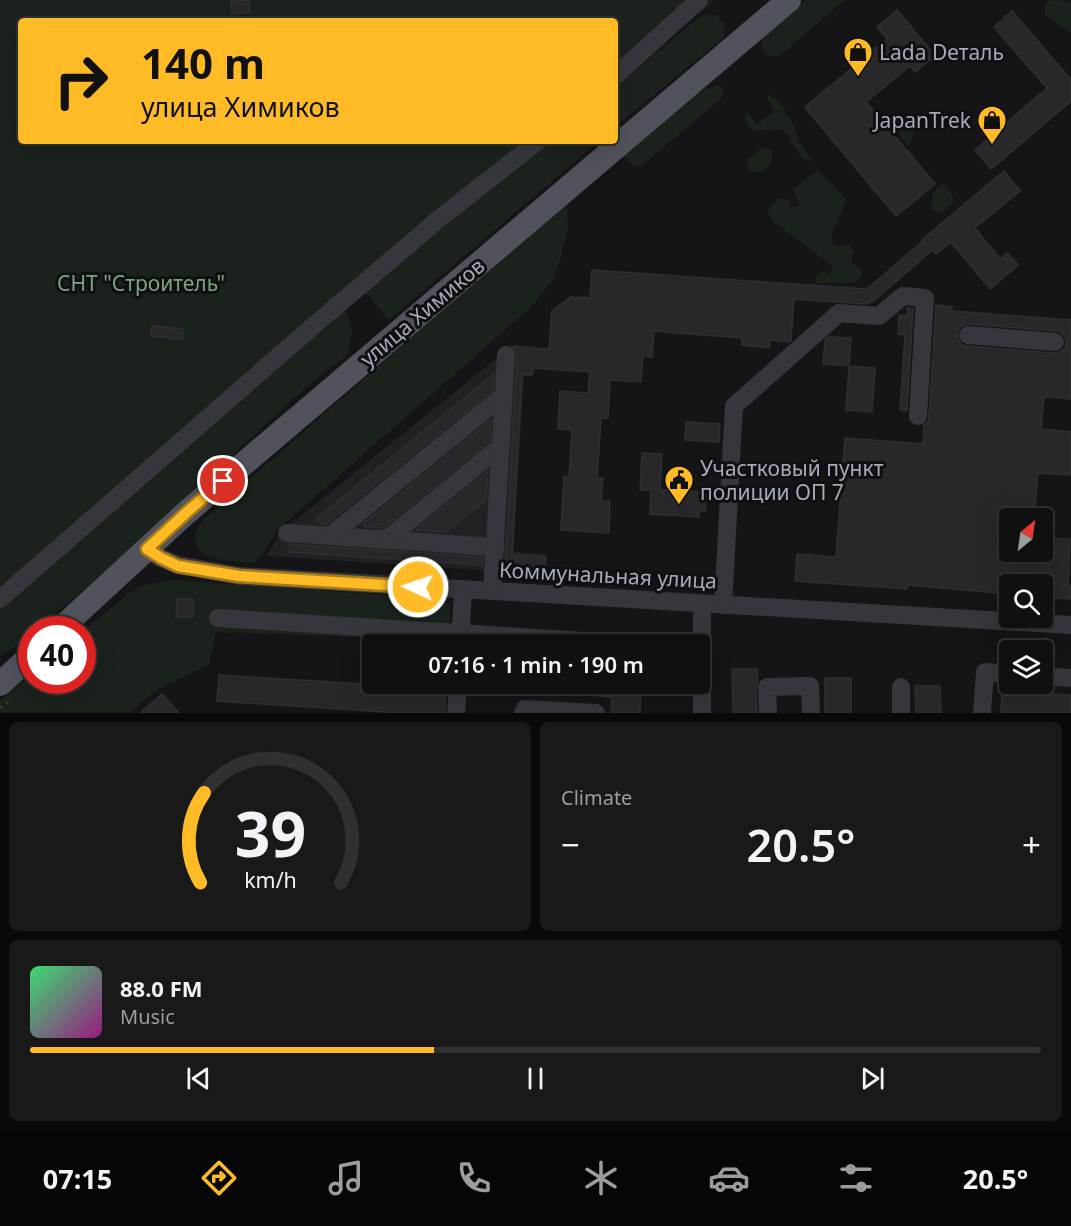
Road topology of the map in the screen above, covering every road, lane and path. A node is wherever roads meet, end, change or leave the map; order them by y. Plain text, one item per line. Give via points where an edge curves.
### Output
1 (699, 0) edge
2 (789, 0) edge
3 (618, 73) edge
4 (534, 144) edge
5 (969, 335) dead end
6 (1055, 342) dead end
7 (506, 356) dead end
8 (504, 394) junction
9 (918, 416) dead end
10 (501, 446) junction
11 (287, 533) dead end
12 (330, 536) junction
13 (386, 540) junction
14 (495, 547) junction
15 (147, 549) junction
16 (464, 590) junction
17 (492, 591) junction
18 (0, 599) edge
19 (702, 603) junction
20 (723, 604) junction
21 (74, 616) edge
22 (218, 618) dead end
23 (1071, 625) edge
24 (403, 634) edge
25 (461, 634) edge
26 (701, 634) edge
27 (18, 668) edge
28 (999, 673) edge
29 (1053, 677) edge
30 (1071, 678) edge
31 (0, 684) edge
32 (901, 687) dead end
33 (457, 694) edge
34 (702, 694) edge
35 (456, 713) edge
36 (523, 713) edge
37 (596, 713) edge
38 (702, 713) edge
39 (768, 713) edge
40 (811, 713) edge
41 (901, 713) edge
42 (982, 713) edge

1 - 3 street
2 - 15 main road, улица Химиков
4 - 18 street via 312,327
5 - 6 street
7 - 8 street
8 - 10 street
8 - 12 street
9 - 20 street via 924,298 903,296 879,316 839,314 734,406
10 - 13 street
10 - 14 street
11 - 12 street
12 - 13 street
13 - 14 street
14 - 17 street
15 - 16 street, Коммунальная улица via 178,566 239,576
15 - 21 main road, улица Химиков
16 - 17 street, Коммунальная улица
16 - 25 street
17 - 19 street, Коммунальная улица
19 - 20 street, Коммунальная улица
19 - 26 street
20 - 23 street, Коммунальная улица
22 - 24 street
27 - 31 main road
28 - 42 street via 985,672
29 - 30 street
32 - 41 street
33 - 35 street
34 - 38 street
36 - 37 street via 525,709
39 - 40 street via 767,687 810,686

